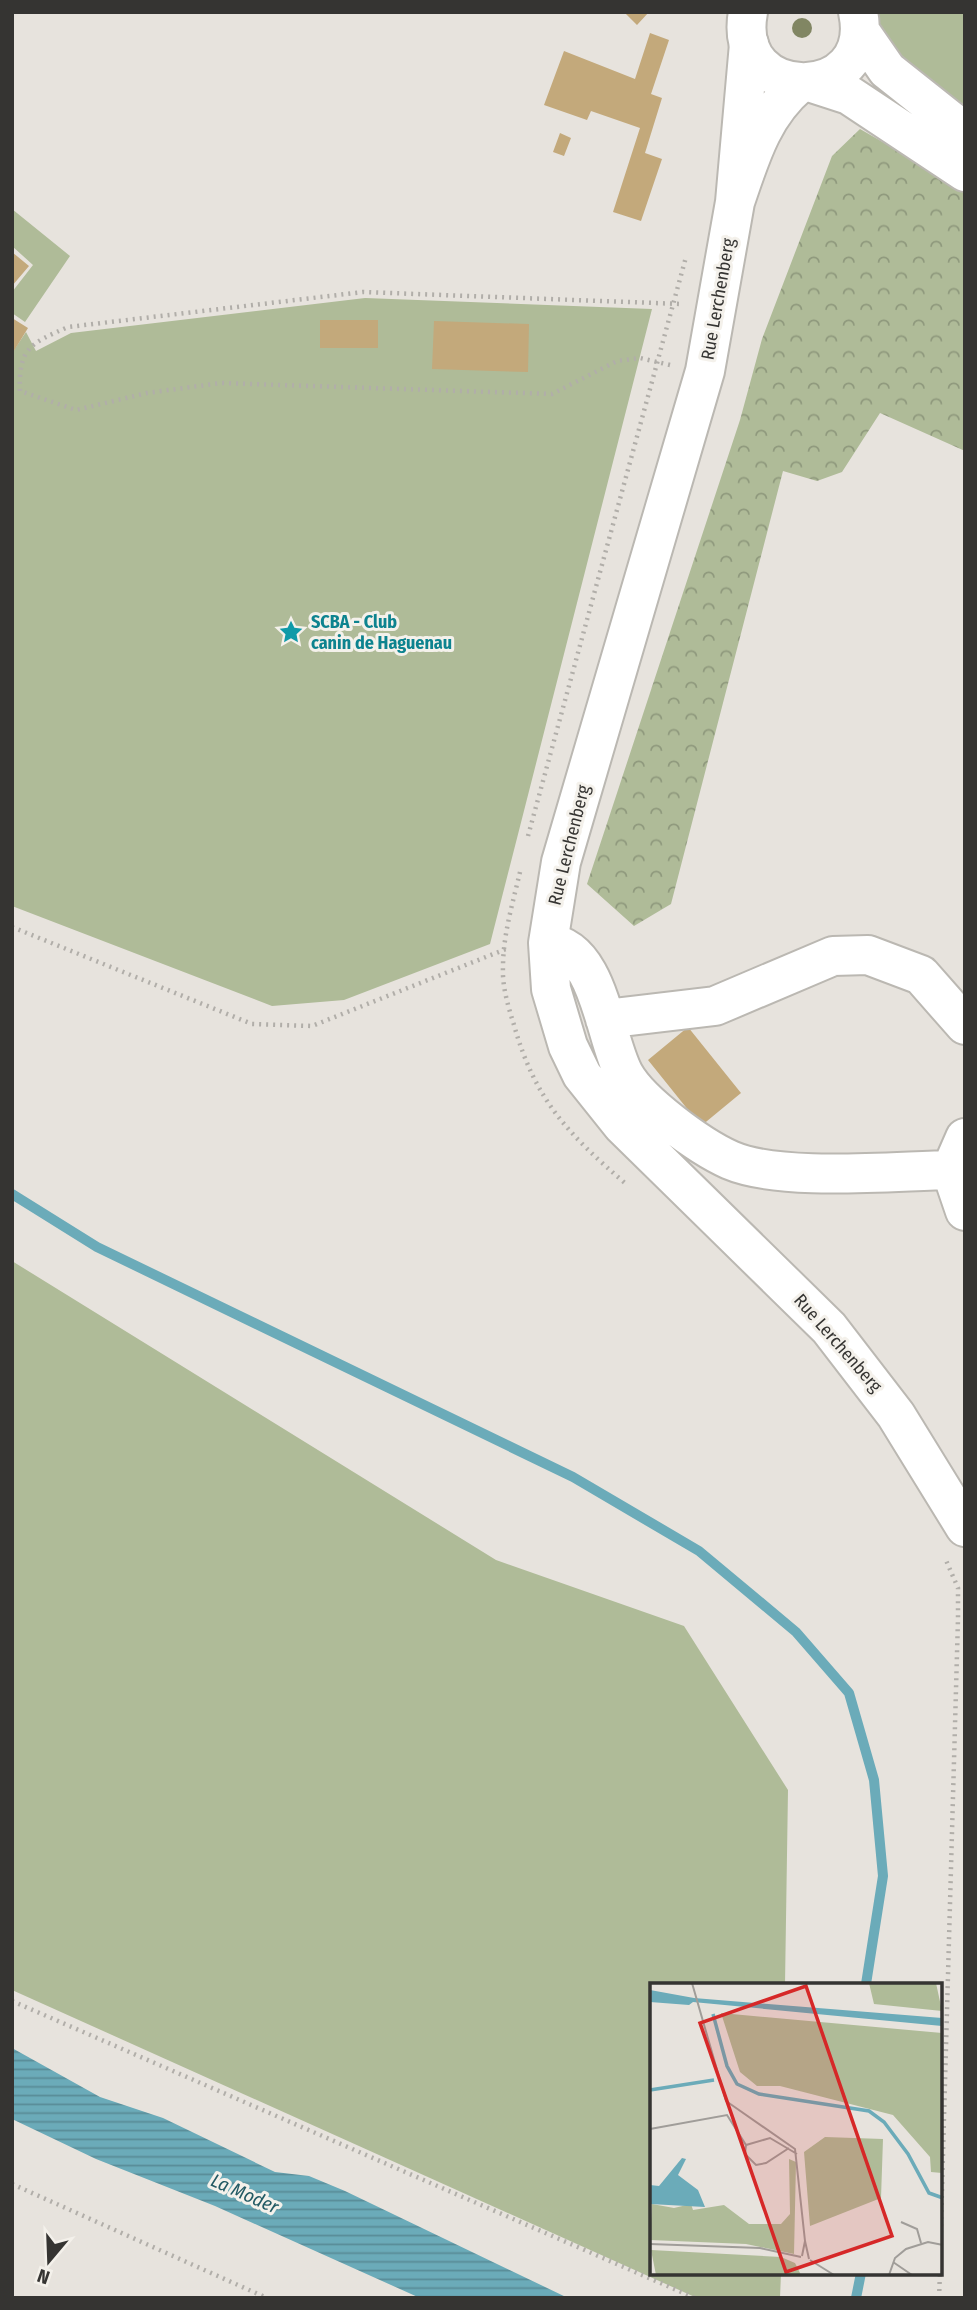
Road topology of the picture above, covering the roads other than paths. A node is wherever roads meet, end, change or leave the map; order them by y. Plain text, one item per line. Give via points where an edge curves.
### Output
1 (859, 22) edge
2 (746, 24) edge
3 (805, 83) junction
4 (965, 132) edge
5 (965, 172) edge
6 (735, 202) junction
7 (548, 943) junction
8 (606, 1020) junction
9 (965, 1025) edge
10 (958, 1154) edge
11 (965, 1211) edge
12 (965, 1527) edge

1 - 3 street, Rue Lerchenberg via 857,46 845,65 833,75
1 - 4 street via 887,70
2 - 3 street via 756,60 782,80
2 - 6 street, Rue Lerchenberg
3 - 5 street via 849,95
3 - 6 street, Rue Lerchenberg via 770,115
6 - 7 street, Rue Lerchenberg via 705,371 561,862
7 - 8 street via 561,944 573,954 593,982
7 - 12 street, Rue Lerchenberg via 558,1017 582,1075 601,1102 829,1328 896,1415
8 - 9 street via 715,1006 833,956 868,955 920,975
8 - 10 street via 624,1075 673,1126 730,1160 776,1172
10 - 11 street

